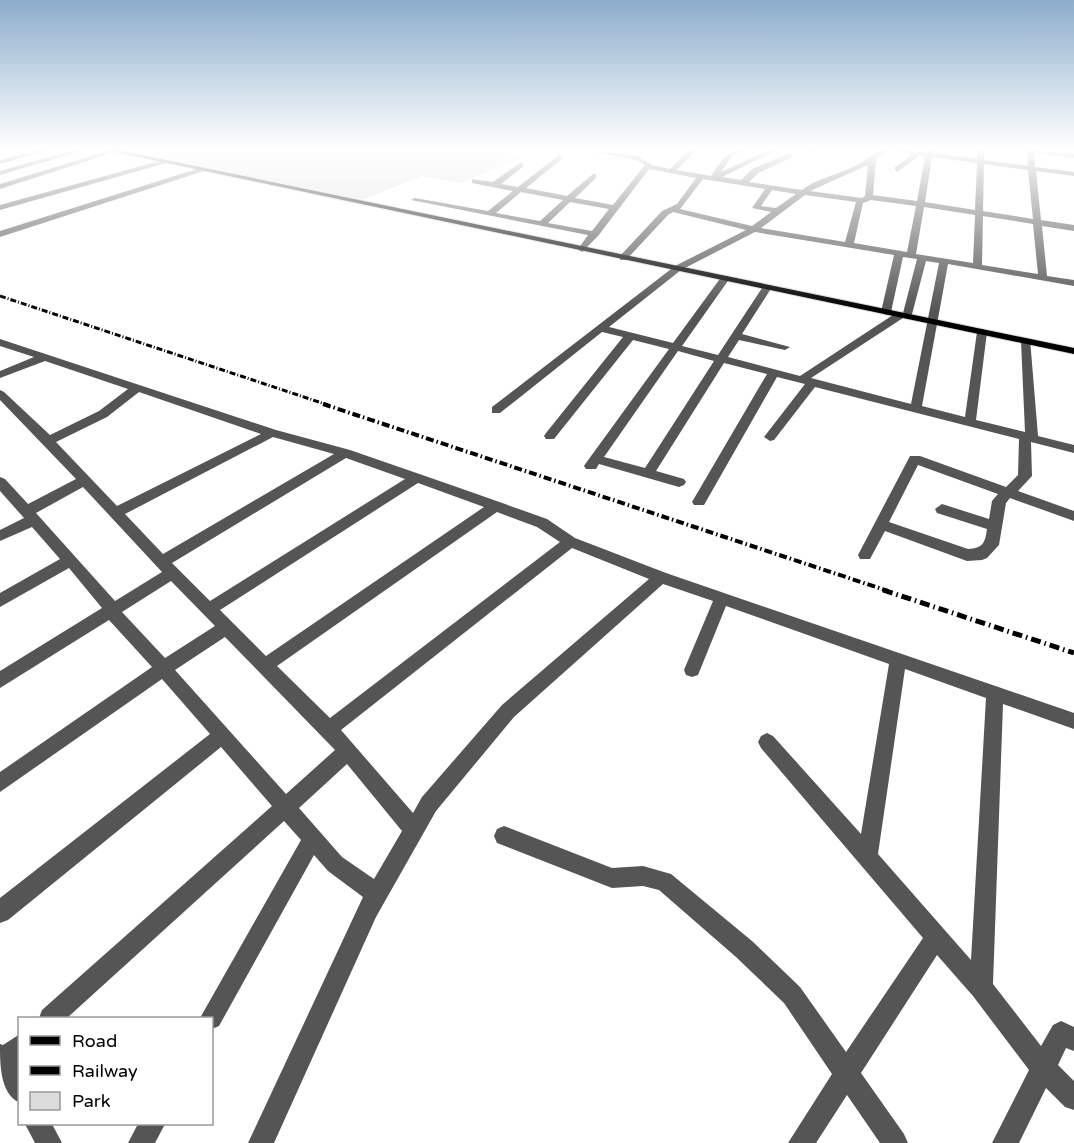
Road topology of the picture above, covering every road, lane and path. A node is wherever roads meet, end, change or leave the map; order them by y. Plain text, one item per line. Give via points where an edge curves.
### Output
1 (17, 203) edge
2 (97, 203) edge
3 (363, 203) edge
4 (433, 203) edge
5 (502, 203) edge
6 (563, 203) edge
7 (591, 203) edge
8 (620, 203) edge
9 (682, 203) edge
10 (759, 203) edge
11 (789, 203) edge
12 (859, 203) edge
13 (915, 203) edge
14 (979, 203) edge
15 (1036, 203) edge
16 (920, 204) junction
17 (0, 208) edge
18 (616, 208) junction
19 (673, 210) junction
20 (778, 211) junction
21 (979, 213) junction
22 (490, 214) junction
23 (1038, 222) junction
24 (542, 224) junction
25 (1074, 228) edge
26 (754, 229) junction
27 (0, 234) edge
28 (595, 234) junction
29 (849, 245) junction
30 (582, 249) junction
31 (899, 254) junction
32 (911, 255) junction
33 (922, 257) junction
34 (622, 258) junction
35 (944, 261) junction
36 (977, 267) junction
37 (678, 268) junction
38 (724, 278) junction
39 (1043, 278) junction
40 (1074, 283) edge
41 (767, 287) junction
42 (886, 312) junction
43 (903, 315) junction
44 (932, 321) junction
45 (599, 328) junction
46 (982, 332) junction
47 (630, 336) junction
48 (736, 336) junction
49 (1026, 341) junction
50 (0, 342) edge
51 (675, 347) junction
52 (785, 347) dead end
53 (1074, 351) edge
54 (44, 357) junction
55 (722, 359) junction
56 (774, 372) junction
57 (0, 375) edge
58 (808, 381) junction
59 (137, 388) junction
60 (0, 394) edge
61 (916, 408) junction
62 (496, 410) dead end
63 (970, 422) junction
64 (272, 434) junction
65 (550, 436) dead end
66 (770, 437) dead end
67 (1029, 437) junction
68 (48, 441) junction
69 (1074, 449) edge
70 (345, 453) junction
71 (649, 472) junction
72 (416, 478) junction
73 (85, 480) junction
74 (680, 482) dead end
75 (2, 486) edge
76 (1008, 494) junction
77 (699, 502) dead end
78 (495, 506) junction
79 (942, 509) dead end
80 (115, 513) junction
81 (31, 515) junction
82 (1074, 516) edge
83 (881, 524) junction
84 (995, 526) junction
85 (0, 536) edge
86 (570, 542) junction
87 (865, 555) dead end
88 (71, 560) junction
89 (166, 568) junction
90 (661, 578) junction
91 (722, 598) junction
92 (0, 601) edge
93 (209, 609) junction
94 (111, 611) junction
95 (227, 627) junction
96 (898, 658) junction
97 (266, 665) junction
98 (164, 668) junction
99 (692, 670) dead end
100 (0, 680) edge
101 (995, 692) junction
102 (1074, 721) edge
103 (329, 729) junction
104 (222, 735) junction
105 (767, 742) dead end
106 (348, 752) junction
107 (0, 783) edge
108 (284, 808) junction
109 (414, 829) junction
110 (504, 836) dead end
111 (312, 839) junction
112 (867, 857) junction
113 (376, 894) junction
114 (0, 912) edge
115 (936, 937) junction
116 (981, 988) junction
117 (51, 1017) edge
118 (212, 1017) edge
119 (1074, 1040) edge
120 (5, 1057) edge
121 (1044, 1069) junction
122 (847, 1072) junction
123 (18, 1086) edge
124 (1074, 1098) edge
125 (39, 1125) edge
126 (151, 1125) edge
127 (49, 1143) edge
128 (141, 1143) edge
129 (261, 1143) edge
130 (801, 1143) edge
131 (895, 1143) edge
132 (1005, 1143) edge

1 - 17 street
2 - 27 street
3 - 30 main road
4 - 22 street
5 - 22 street
6 - 24 street
7 - 18 street
8 - 18 street
9 - 19 street
10 - 20 street via 756,208
11 - 20 street
12 - 29 street
13 - 16 street
14 - 21 street
15 - 23 street
16 - 21 street
16 - 32 street
18 - 28 street
19 - 26 street
19 - 34 street via 665,213
20 - 26 street
21 - 23 street
21 - 36 street
22 - 24 street
23 - 25 street
23 - 39 street
24 - 28 street
26 - 29 street
26 - 37 street
28 - 30 street
29 - 31 street
30 - 34 main road
31 - 32 street
31 - 42 street
32 - 33 street
33 - 35 street
33 - 43 street
34 - 37 main road
35 - 36 street
35 - 44 street
36 - 39 street
37 - 38 main road
37 - 45 street
38 - 41 main road
38 - 51 street
39 - 40 street
41 - 42 main road
41 - 48 street
42 - 43 main road
43 - 44 main road
43 - 58 street
44 - 46 main road
44 - 61 street
45 - 47 street
45 - 62 street
46 - 49 main road
46 - 63 street
47 - 51 street
47 - 65 street
48 - 52 street
48 - 55 street
49 - 53 main road
49 - 67 street
50 - 54 street
51 - 55 street
51 - 71 street via 593,463
54 - 57 street
54 - 59 street
55 - 56 street
55 - 71 street
56 - 58 street
56 - 77 street
58 - 61 street
58 - 66 street
59 - 64 street
59 - 68 street via 103,414
60 - 68 street
61 - 63 street
63 - 67 street
64 - 70 street
64 - 80 street
67 - 69 street
67 - 76 street via 1025,476
68 - 73 street
70 - 72 street
70 - 89 street
71 - 74 street
72 - 78 street
72 - 93 street
73 - 80 street
73 - 81 street
75 - 81 street
76 - 82 street
76 - 83 street via 915,459
76 - 84 street via 999,501
78 - 86 street via 542,523
78 - 97 street
79 - 84 street
80 - 89 street
81 - 85 street
81 - 88 street
83 - 84 street via 968,555 982,554 992,545
83 - 87 street
86 - 90 street
86 - 103 street
88 - 92 street
88 - 94 street
89 - 93 street
89 - 94 street
90 - 91 street
90 - 109 street via 508,711 429,804
91 - 96 street
91 - 99 street
93 - 95 street
94 - 98 street
94 - 100 street
95 - 97 street
95 - 98 street
96 - 101 street
96 - 112 street
97 - 103 street
98 - 104 street
98 - 107 street
101 - 102 street
101 - 116 street
103 - 106 street
104 - 108 street
104 - 114 street
105 - 112 street
106 - 108 street
106 - 109 street
108 - 111 street
108 - 117 street
109 - 113 street
110 - 122 street via 612,878 643,876 664,881 744,948 792,995
111 - 113 street via 334,864
111 - 118 street
112 - 115 street
113 - 129 street
115 - 116 street
115 - 122 street
116 - 121 street
119 - 121 street via 1061,1033
120 - 123 street
121 - 124 street
121 - 132 street
122 - 130 street
122 - 131 street
125 - 127 street
126 - 128 street

